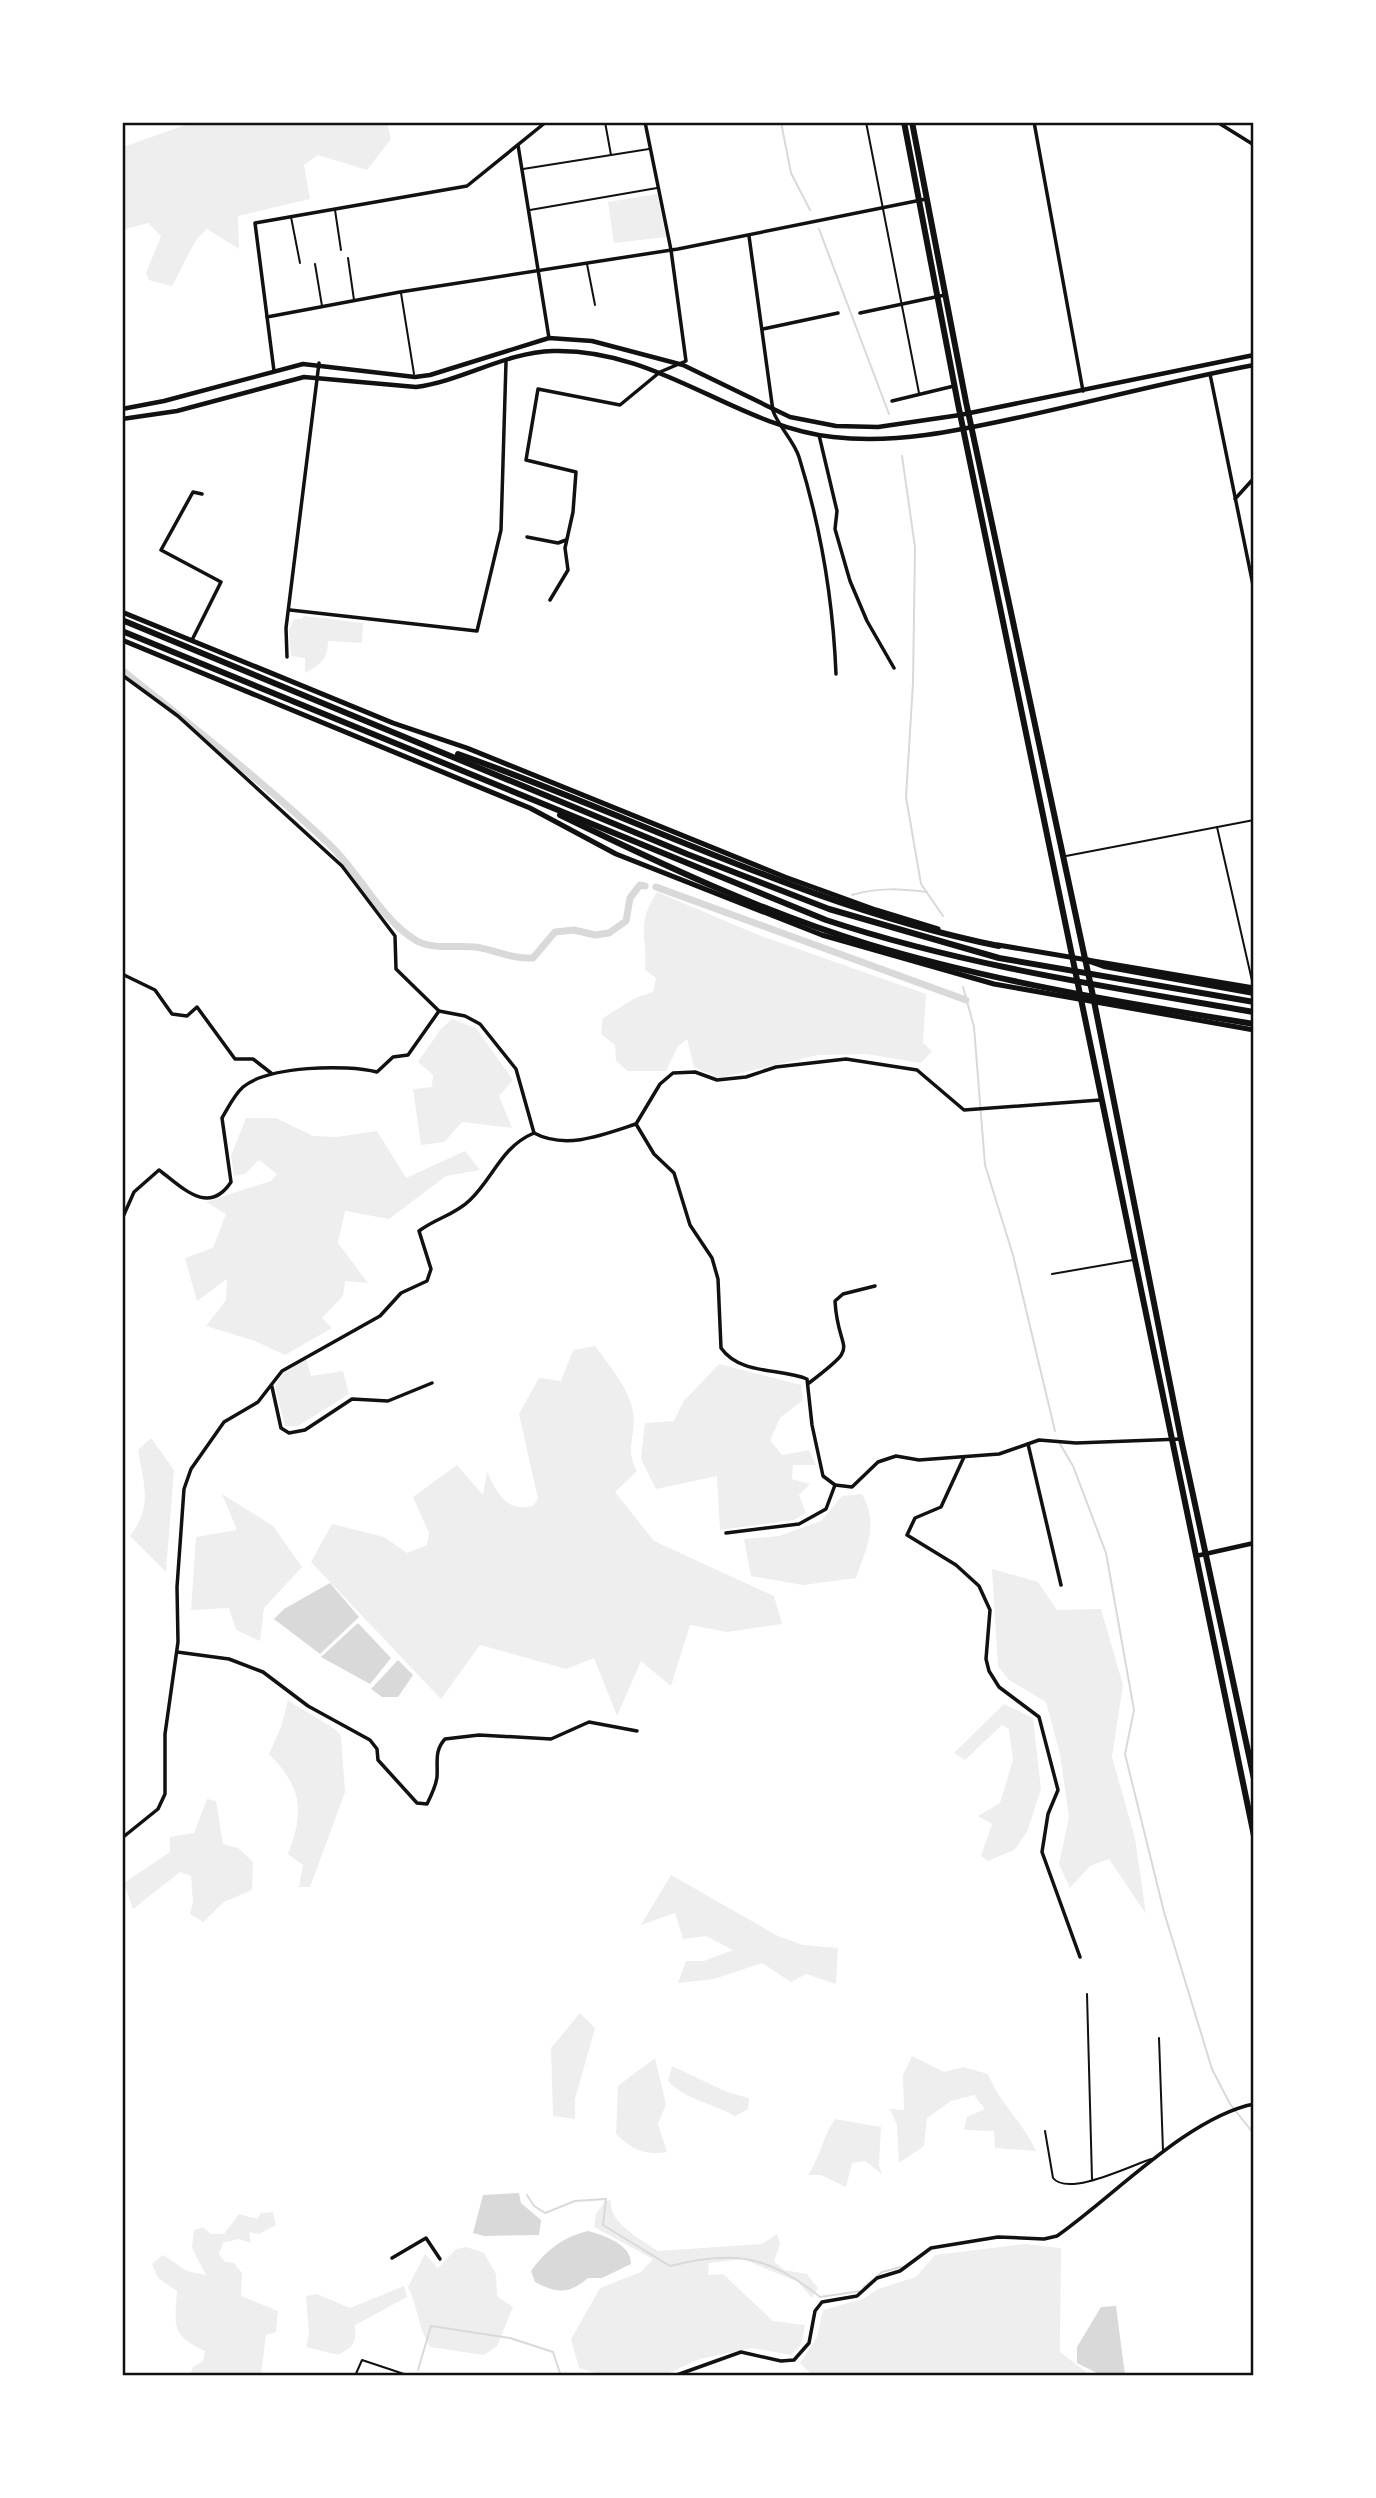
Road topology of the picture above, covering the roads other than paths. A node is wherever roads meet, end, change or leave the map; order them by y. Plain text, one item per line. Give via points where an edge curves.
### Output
1 (546, 122) edge
2 (604, 122) edge
3 (645, 122) edge
4 (866, 122) edge
5 (904, 122) edge
6 (912, 122) edge
7 (1034, 122) edge
8 (1217, 122) edge
9 (518, 145) junction
10 (1254, 145) edge
11 (650, 149) junction
12 (611, 155) junction
13 (522, 169) junction
14 (657, 188) junction
15 (923, 200) junction
16 (335, 209) junction
17 (883, 209) junction
18 (528, 210) junction
19 (291, 217) junction
20 (749, 236) junction
21 (341, 250) dead end
22 (671, 250) junction
23 (348, 258) dead end
24 (300, 263) dead end
25 (587, 263) junction
26 (315, 264) dead end
27 (540, 270) junction
28 (400, 292) junction
29 (941, 296) junction
30 (354, 301) junction
31 (901, 304) junction
32 (594, 305) dead end
33 (323, 307) junction
34 (838, 313) dead end
35 (860, 313) dead end
36 (267, 317) junction
37 (763, 329) junction
38 (549, 338) junction
39 (1254, 355) edge
40 (506, 362) junction
41 (319, 363) junction
42 (683, 365) junction
43 (1254, 365) edge
44 (274, 371) junction
45 (660, 372) junction
46 (1210, 374) junction
47 (317, 377) junction
48 (415, 377) junction
49 (954, 386) junction
50 (416, 387) junction
51 (1083, 391) junction
52 (919, 394) junction
53 (892, 401) dead end
54 (122, 409) edge
55 (773, 411) junction
56 (968, 414) junction
57 (960, 415) junction
58 (122, 419) edge
59 (778, 426) junction
60 (967, 427) junction
61 (818, 435) junction
62 (1254, 478) edge
63 (202, 494) dead end
64 (1235, 499) junction
65 (527, 537) dead end
66 (566, 540) junction
67 (1254, 590) edge
68 (550, 600) dead end
69 (290, 610) junction
70 (122, 612) edge
71 (122, 620) edge
72 (122, 631) edge
73 (122, 640) edge
74 (192, 640) junction
75 (287, 656) dead end
76 (894, 668) dead end
77 (836, 674) dead end
78 (122, 675) edge
79 (390, 730) junction
80 (534, 799) junction
81 (1254, 820) edge
82 (1217, 827) junction
83 (1062, 857) junction
84 (999, 946) junction
85 (1072, 958) junction
86 (1084, 959) junction
87 (122, 974) edge
88 (1254, 989) edge
89 (1093, 996) junction
90 (1081, 997) junction
91 (1254, 1002) edge
92 (1094, 1004) junction
93 (439, 1011) junction
94 (1254, 1012) edge
95 (1254, 1024) edge
96 (1254, 1030) edge
97 (271, 1073) junction
98 (1101, 1100) junction
99 (636, 1124) junction
100 (534, 1133) junction
101 (122, 1219) edge
102 (1133, 1260) junction
103 (1052, 1274) dead end
104 (875, 1286) dead end
105 (432, 1383) dead end
106 (808, 1383) junction
107 (272, 1387) junction
108 (1181, 1439) junction
109 (1170, 1440) junction
110 (1028, 1444) junction
111 (964, 1457) junction
112 (835, 1485) junction
113 (726, 1533) dead end
114 (1254, 1543) edge
115 (1207, 1554) junction
116 (1195, 1556) junction
117 (1061, 1585) dead end
118 (177, 1652) junction
119 (637, 1731) dead end
120 (1254, 1779) edge
121 (1254, 1836) edge
122 (122, 1838) edge
123 (1080, 1957) dead end
124 (1087, 1994) dead end
125 (1158, 2038) dead end
126 (1254, 2105) edge
127 (1045, 2131) dead end
128 (1163, 2154) junction
129 (1092, 2180) junction
130 (392, 2259) dead end
131 (440, 2259) dead end
132 (355, 2375) edge
133 (410, 2375) edge
134 (674, 2375) edge

1 - 9 street
2 - 12 lane
3 - 11 street
4 - 17 lane
5 - 15 main road
6 - 15 main road
7 - 51 street
8 - 10 street
9 - 13 street
9 - 16 street via 467,186
11 - 12 lane
11 - 14 street
12 - 13 lane
13 - 18 street
14 - 18 lane
14 - 22 street
15 - 17 street
15 - 29 main road
16 - 19 street
16 - 21 lane
17 - 20 street
17 - 31 lane
18 - 27 street
19 - 24 lane
19 - 36 street via 255,223
20 - 22 street
20 - 37 street
22 - 25 street
22 - 42 street
23 - 30 lane
25 - 27 street
25 - 32 lane
26 - 33 lane
27 - 28 street
27 - 38 street
28 - 30 street
28 - 48 lane
29 - 31 street
29 - 49 main road
29 - 56 main road
30 - 33 street
31 - 35 street
31 - 52 lane
33 - 36 street
34 - 37 street
36 - 44 street
37 - 55 street
38 - 42 street via 592,341
38 - 48 street
39 - 51 street
40 - 45 street via 552,351 591,353
40 - 50 street
40 - 69 street via 501,530 477,631
41 - 44 street
41 - 47 street
41 - 48 street
42 - 45 street
42 - 55 street
43 - 46 street
44 - 54 street
45 - 59 street
45 - 66 street via 620,405 538,389 526,460 576,472
46 - 60 street
46 - 64 street
47 - 50 street
47 - 58 street via 177,411
47 - 69 street
48 - 50 lane
49 - 52 street
49 - 57 main road
51 - 56 street
52 - 53 street
55 - 57 street via 836,426 914,424
55 - 59 street
56 - 57 street
56 - 60 main road
57 - 60 main road
59 - 61 street
59 - 77 street via 798,455 817,524 834,613
60 - 61 street via 905,439
60 - 83 main road
60 - 85 main road
61 - 76 street via 837,511 835,529 850,581
62 - 64 street
63 - 74 street via 193,492 161,550 221,582
64 - 67 street
65 - 66 street via 558,543
66 - 68 street via 568,570
69 - 75 street
70 - 74 main road
71 - 79 main road
72 - 80 main road
73 - 90 main road via 530,808 617,854 822,935 994,984
74 - 84 main road via 785,877
78 - 93 street via 178,716 342,866 395,936 396,969
79 - 84 main road via 783,883 940,934
79 - 91 main road via 687,854 861,920 999,958
80 - 90 main road via 680,872 824,929
80 - 94 main road via 683,863 880,937 997,967
81 - 82 lane
82 - 83 lane
82 - 88 lane
83 - 86 main road
84 - 85 main road
85 - 86 main road
85 - 90 main road
86 - 88 main road
86 - 89 main road
87 - 97 street via 155,990 172,1014 187,1016 197,1007 235,1059 253,1059
89 - 90 main road
89 - 92 main road
89 - 95 main road
90 - 92 main road
90 - 98 main road
92 - 96 main road
92 - 108 main road
93 - 97 street via 408,1055 393,1057 377,1072 353,1068
93 - 100 street via 480,1024 516,1069
97 - 101 street via 245,1085 222,1118 231,1182 225,1190 206,1198 186,1193 159,1170 134,1192
98 - 99 street via 964,1110 917,1070 846,1059 717,1080 695,1072 673,1073 660,1084
98 - 102 main road
99 - 100 street via 566,1142 551,1142
99 - 106 street via 654,1154 674,1173 690,1225 712,1258 718,1279 721,1348 760,1370 793,1373
100 - 107 street via 513,1144 457,1212 419,1231 431,1269 428,1282 401,1293 380,1316 282,1371
102 - 103 lane
102 - 109 main road
104 - 106 street via 843,1294 835,1301 845,1344 842,1358
105 - 107 street via 388,1401 352,1399 305,1430 289,1433 281,1428
106 - 112 street via 823,1476
107 - 118 street via 258,1402 224,1422 185,1483
108 - 109 street
108 - 115 main road
109 - 110 street
109 - 116 main road
110 - 111 street via 999,1454
110 - 117 street
111 - 112 street via 919,1460 896,1455 878,1462 852,1487
111 - 123 street via 941,1507 915,1518 907,1535 956,1564 979,1586 990,1610 989,1671 999,1688 1039,1717 1058,1790 1048,1814 1042,1852
112 - 113 street via 826,1509 799,1524
114 - 115 street
115 - 116 street
115 - 120 main road
116 - 121 main road
118 - 119 street via 229,1659 263,1672 309,1706 370,1740 378,1760 417,1803 426,1804 432,1794 437,1756 445,1739 478,1735 551,1739 589,1722
118 - 122 street via 165,1734 165,1794 158,1809
124 - 129 lane
125 - 128 lane
126 - 128 street via 1239,2107 1196,2128
127 - 129 lane via 1055,2182 1069,2186
128 - 129 lane
128 - 134 street via 1057,2236 998,2237 932,2248 900,2271 877,2278 857,2295 822,2302 815,2311 809,2343 794,2360 741,2353
130 - 131 street via 426,2238
132 - 133 lane via 362,2360

